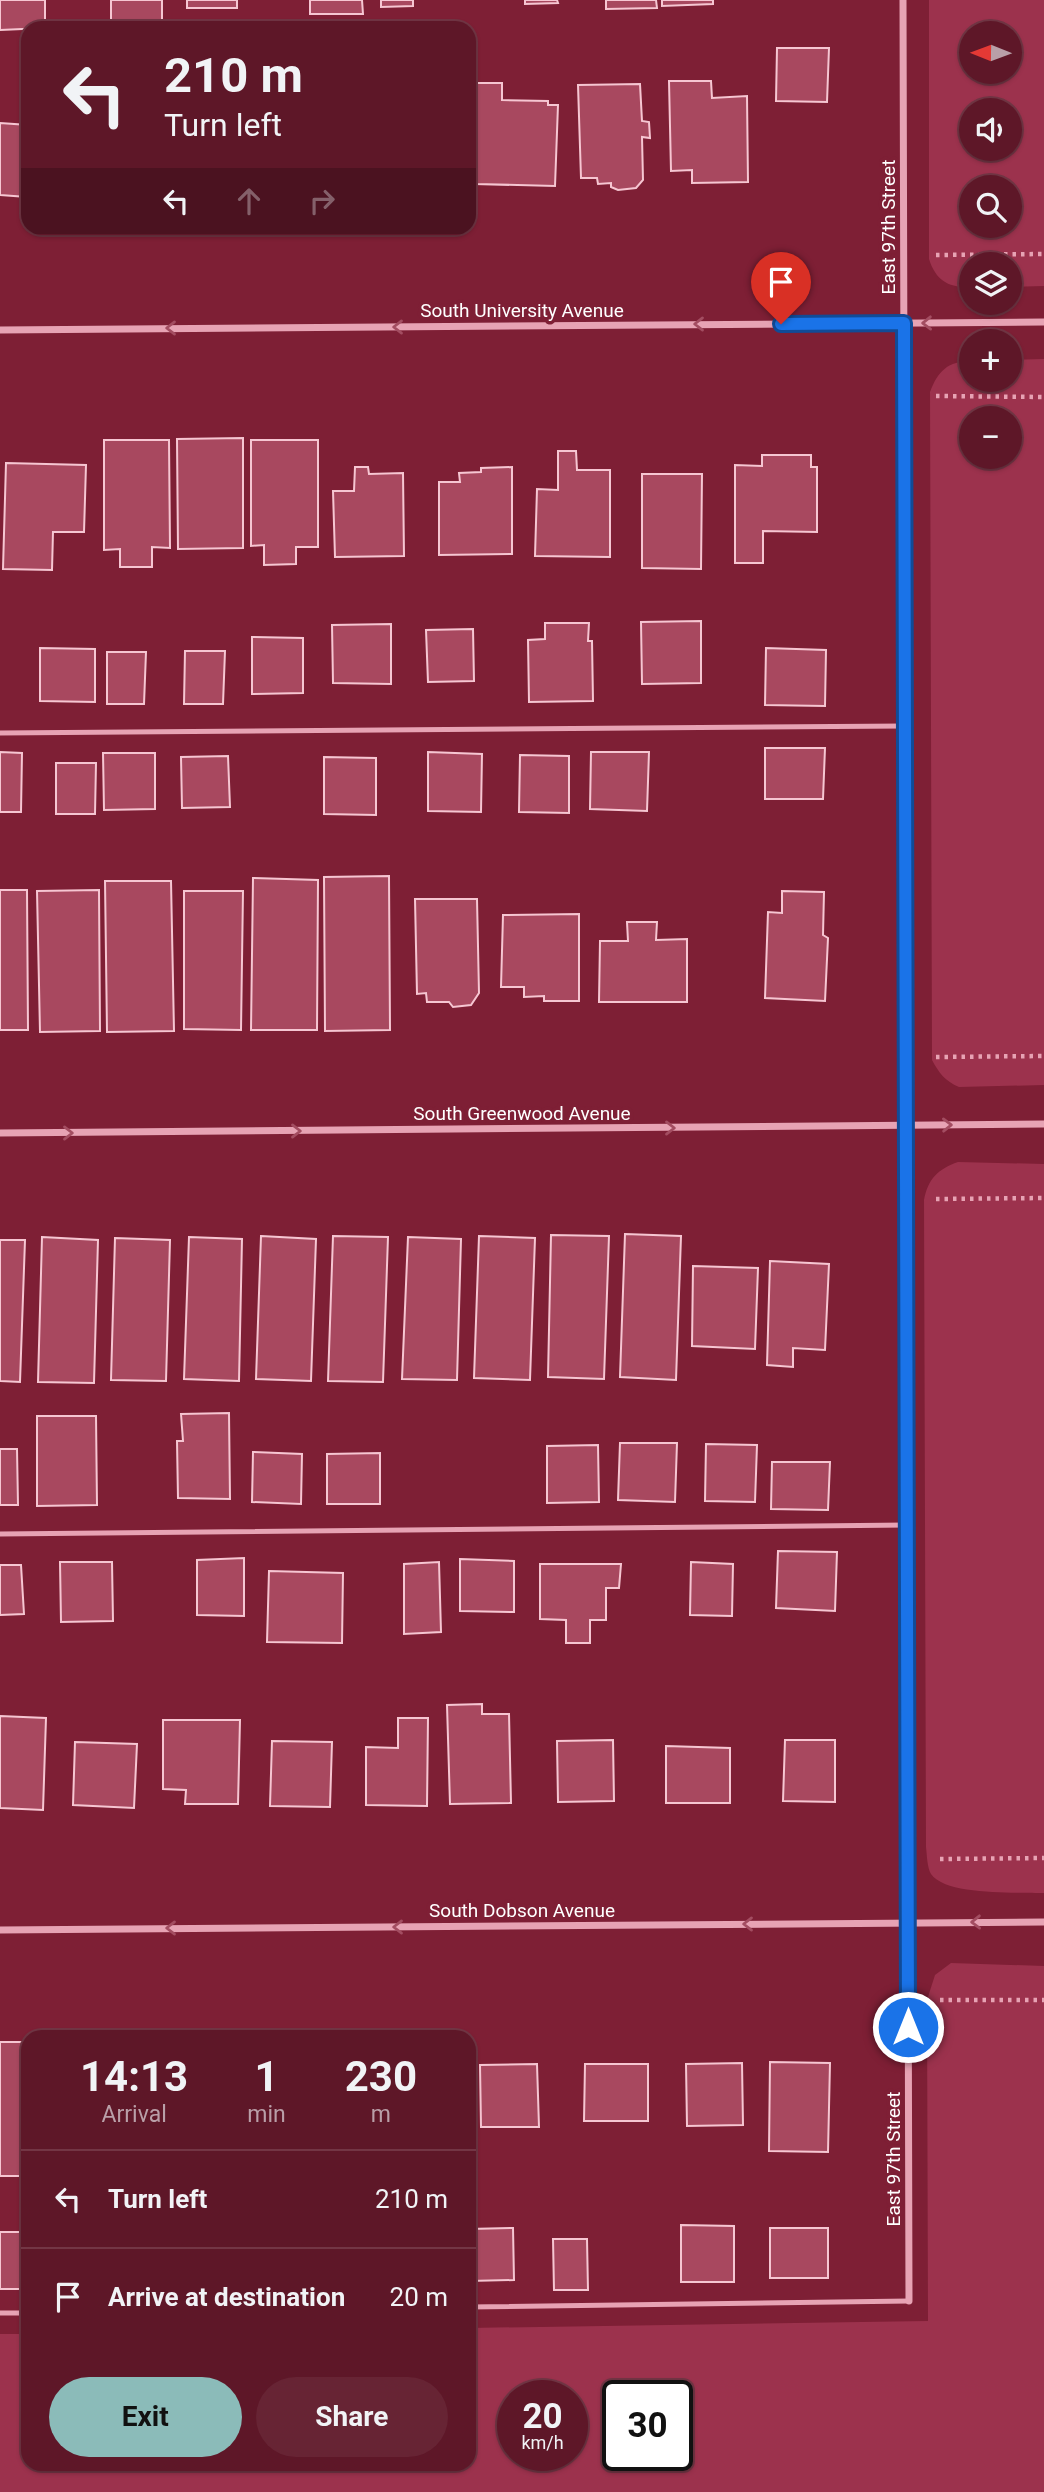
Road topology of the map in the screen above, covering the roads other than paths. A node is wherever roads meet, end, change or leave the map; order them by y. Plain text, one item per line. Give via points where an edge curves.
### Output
1 (903, 0) edge
2 (1044, 322) edge
3 (904, 323) junction
4 (0, 330) edge
5 (905, 726) junction
6 (0, 733) edge
7 (1044, 1124) edge
8 (906, 1126) junction
9 (0, 1133) edge
10 (907, 1525) junction
11 (0, 1534) edge
12 (1044, 1922) edge
13 (908, 1923) junction
14 (0, 1930) edge
15 (909, 2301) joint
16 (476, 2307) edge
17 (0, 2313) edge
18 (21, 2313) edge

1 - 3 street, East 97th Street
2 -> 3 street, South University Avenue
3 -> 4 street, South University Avenue
3 - 5 street, East 97th Street
5 - 6 lane
5 - 8 street, East 97th Street
8 -> 7 street, South Greenwood Avenue
9 -> 8 street, South Greenwood Avenue
8 - 10 street, East 97th Street
10 - 11 lane
10 - 13 street, East 97th Street
12 -> 13 street, South Dobson Avenue
13 -> 14 street, South Dobson Avenue
13 - 15 street, East 97th Street
15 - 16 lane
17 - 18 lane

